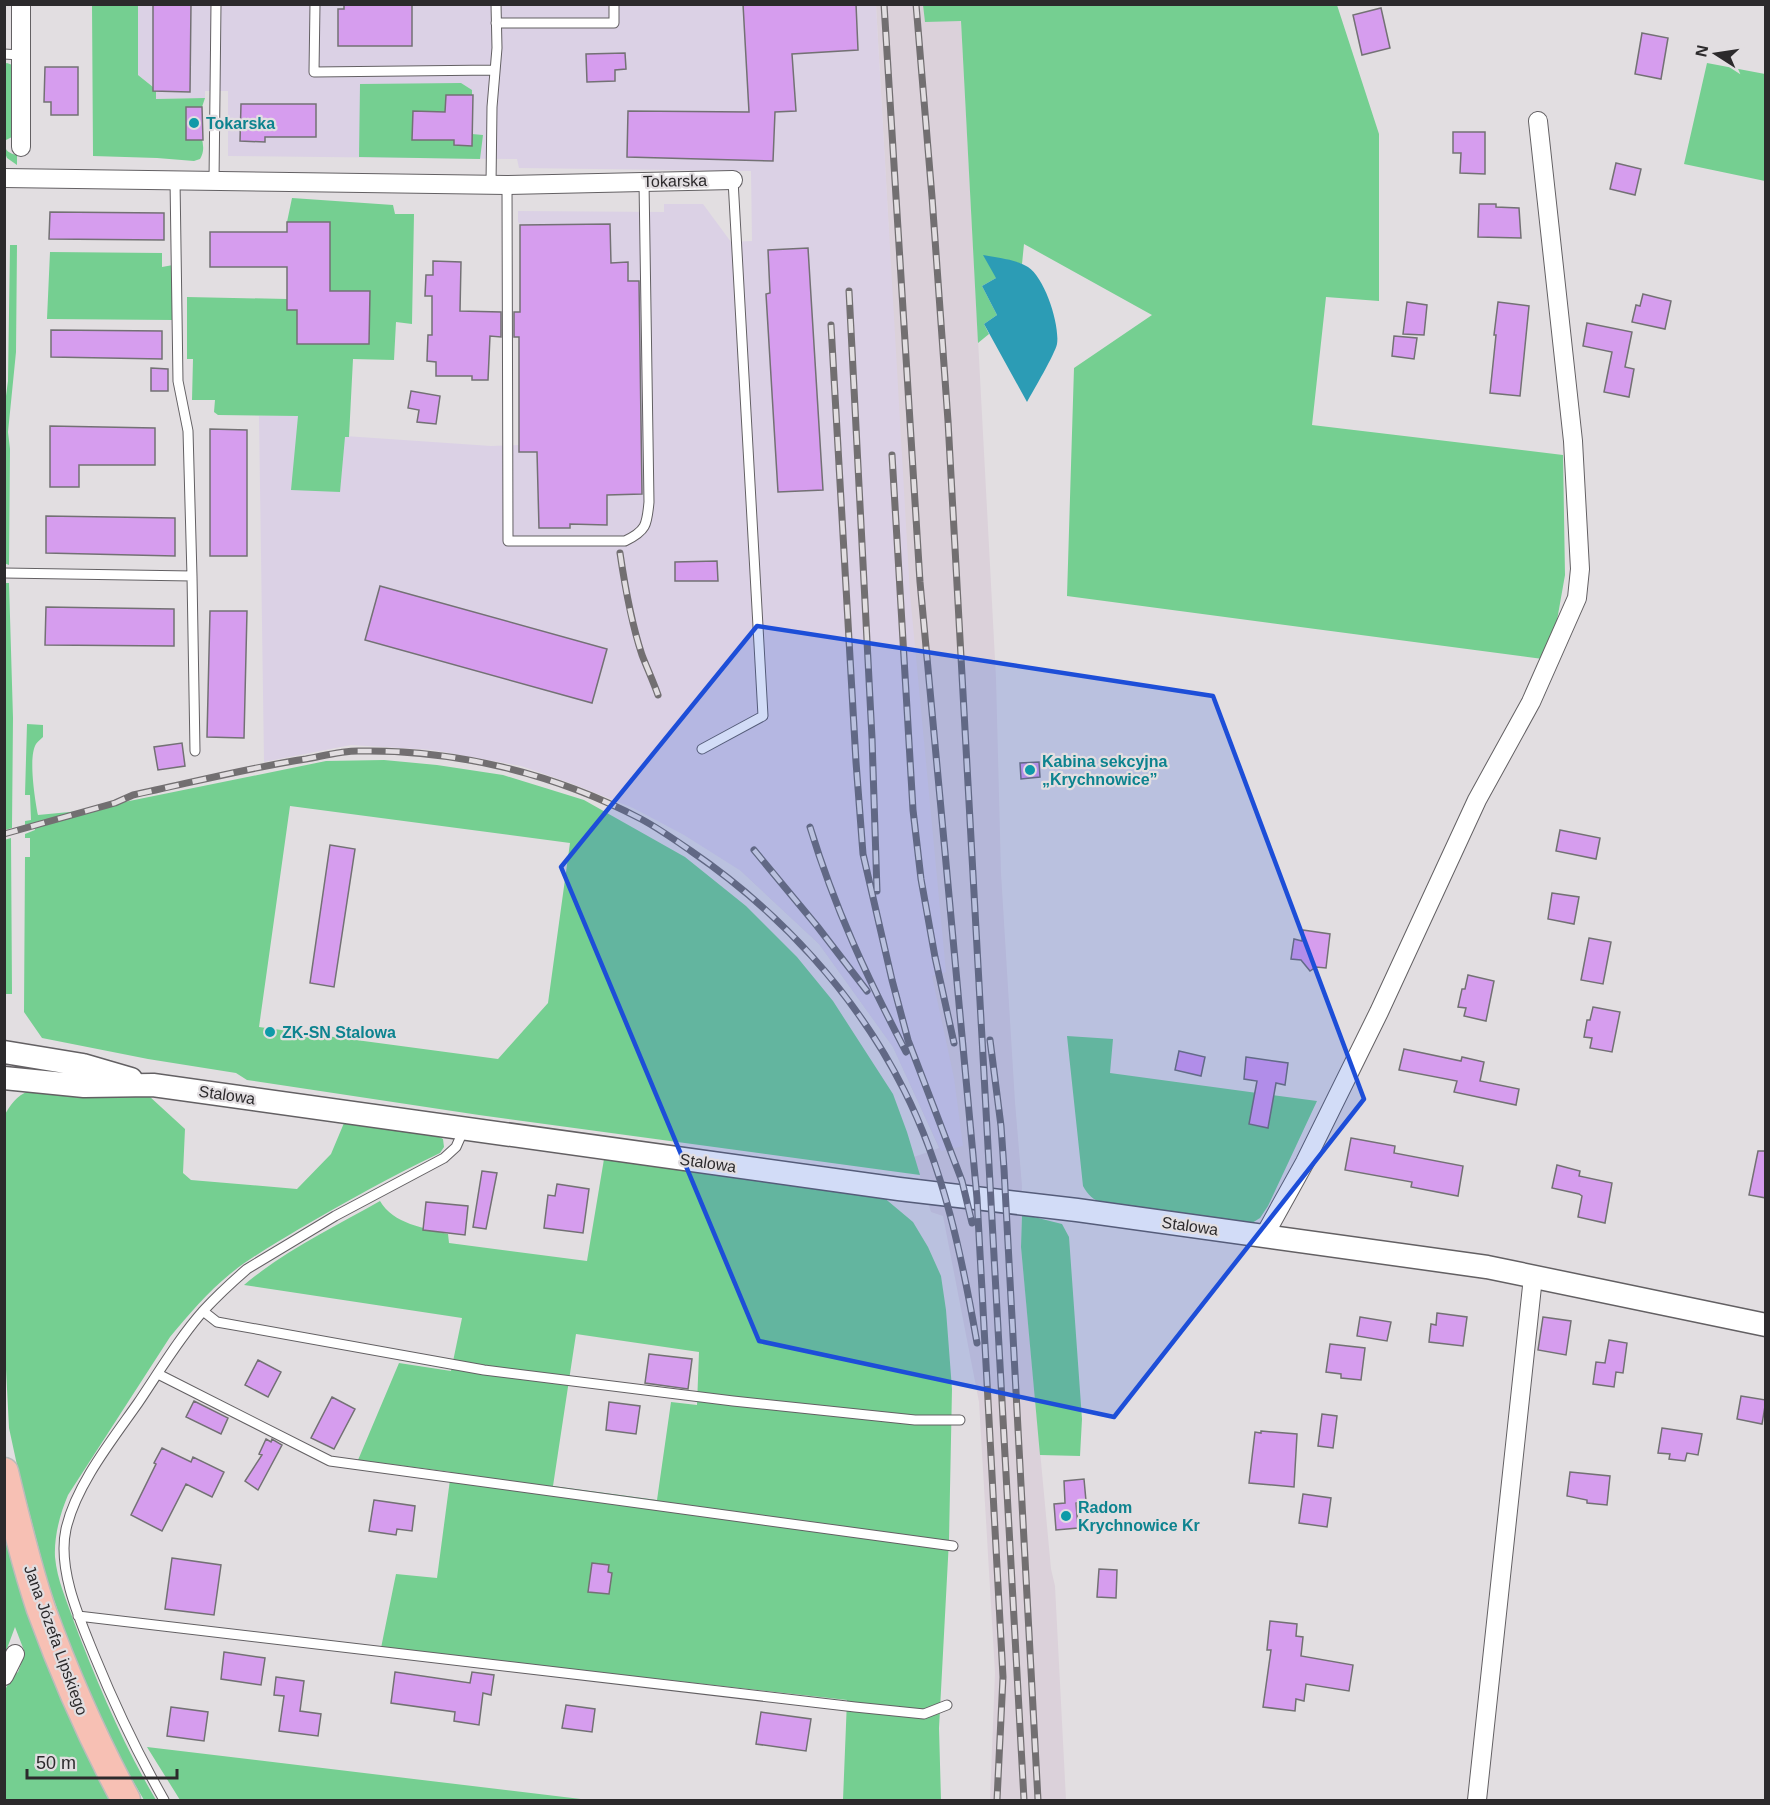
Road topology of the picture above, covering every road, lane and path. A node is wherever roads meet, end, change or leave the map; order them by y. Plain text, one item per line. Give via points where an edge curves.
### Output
1 (21, 4) edge
2 (216, 4) edge
3 (315, 4) edge
4 (496, 4) edge
5 (614, 4) edge
6 (496, 23) junction
7 (12, 55) edge
8 (495, 70) junction
9 (1538, 121) dead end
10 (21, 147) dead end
11 (4, 178) edge
12 (175, 180) junction
13 (733, 180) joint
14 (214, 181) junction
15 (644, 182) junction
16 (499, 185) junction
17 (4, 573) edge
18 (192, 576) junction
19 (702, 749) dead end
20 (195, 751) dead end
21 (4, 1052) edge
22 (4, 1078) edge
23 (153, 1085) junction
24 (464, 1129) junction
25 (1264, 1236) junction
26 (1533, 1277) junction
27 (203, 1311) junction
28 (1766, 1325) edge
29 (158, 1374) junction
30 (960, 1420) dead end
31 (4, 1472) edge
32 (953, 1546) dead end
33 (78, 1616) junction
34 (15, 1654) dead end
35 (4, 1676) edge
36 (947, 1705) dead end
37 (126, 1800) edge
38 (164, 1800) edge
39 (1477, 1800) edge

1 - 7 street
2 - 14 lane
3 - 8 lane via 314,72
4 - 6 lane
5 - 6 lane via 614,23
6 - 8 lane
7 - 10 street
8 - 16 lane via 492,107
9 - 25 street via 1573,441 1580,569 1577,598 1531,702 1476,800 1379,1012
11 - 12 street, Tokarska
12 - 14 street, Tokarska
12 - 18 lane via 178,381 188,431
13 - 15 street, Tokarska
13 - 19 lane via 763,716
14 - 16 street, Tokarska
15 - 16 street, Tokarska
15 - 16 lane via 648,521 639,535 625,542 508,541
17 - 18 lane
18 - 20 lane
21 - 23 street, Stalowa via 83,1065
22 - 23 street, Stalowa via 84,1086
23 - 24 street, Stalowa
24 - 25 street, Stalowa
24 - 27 lane via 450,1154 247,1269
25 - 26 street, Stalowa
26 - 28 street, Stalowa
26 - 39 street
27 - 29 lane
27 - 30 lane via 217,1322 484,1370 733,1401 915,1420
29 - 32 lane via 330,1461
29 - 33 lane via 106,1448 72,1512 64,1540 65,1558
31 - 37 main road, Jana Józefa Lipskiego via 28,1566 57,1650 88,1726
33 - 36 lane via 855,1707 924,1714
33 - 38 lane via 129,1734
34 - 35 street

